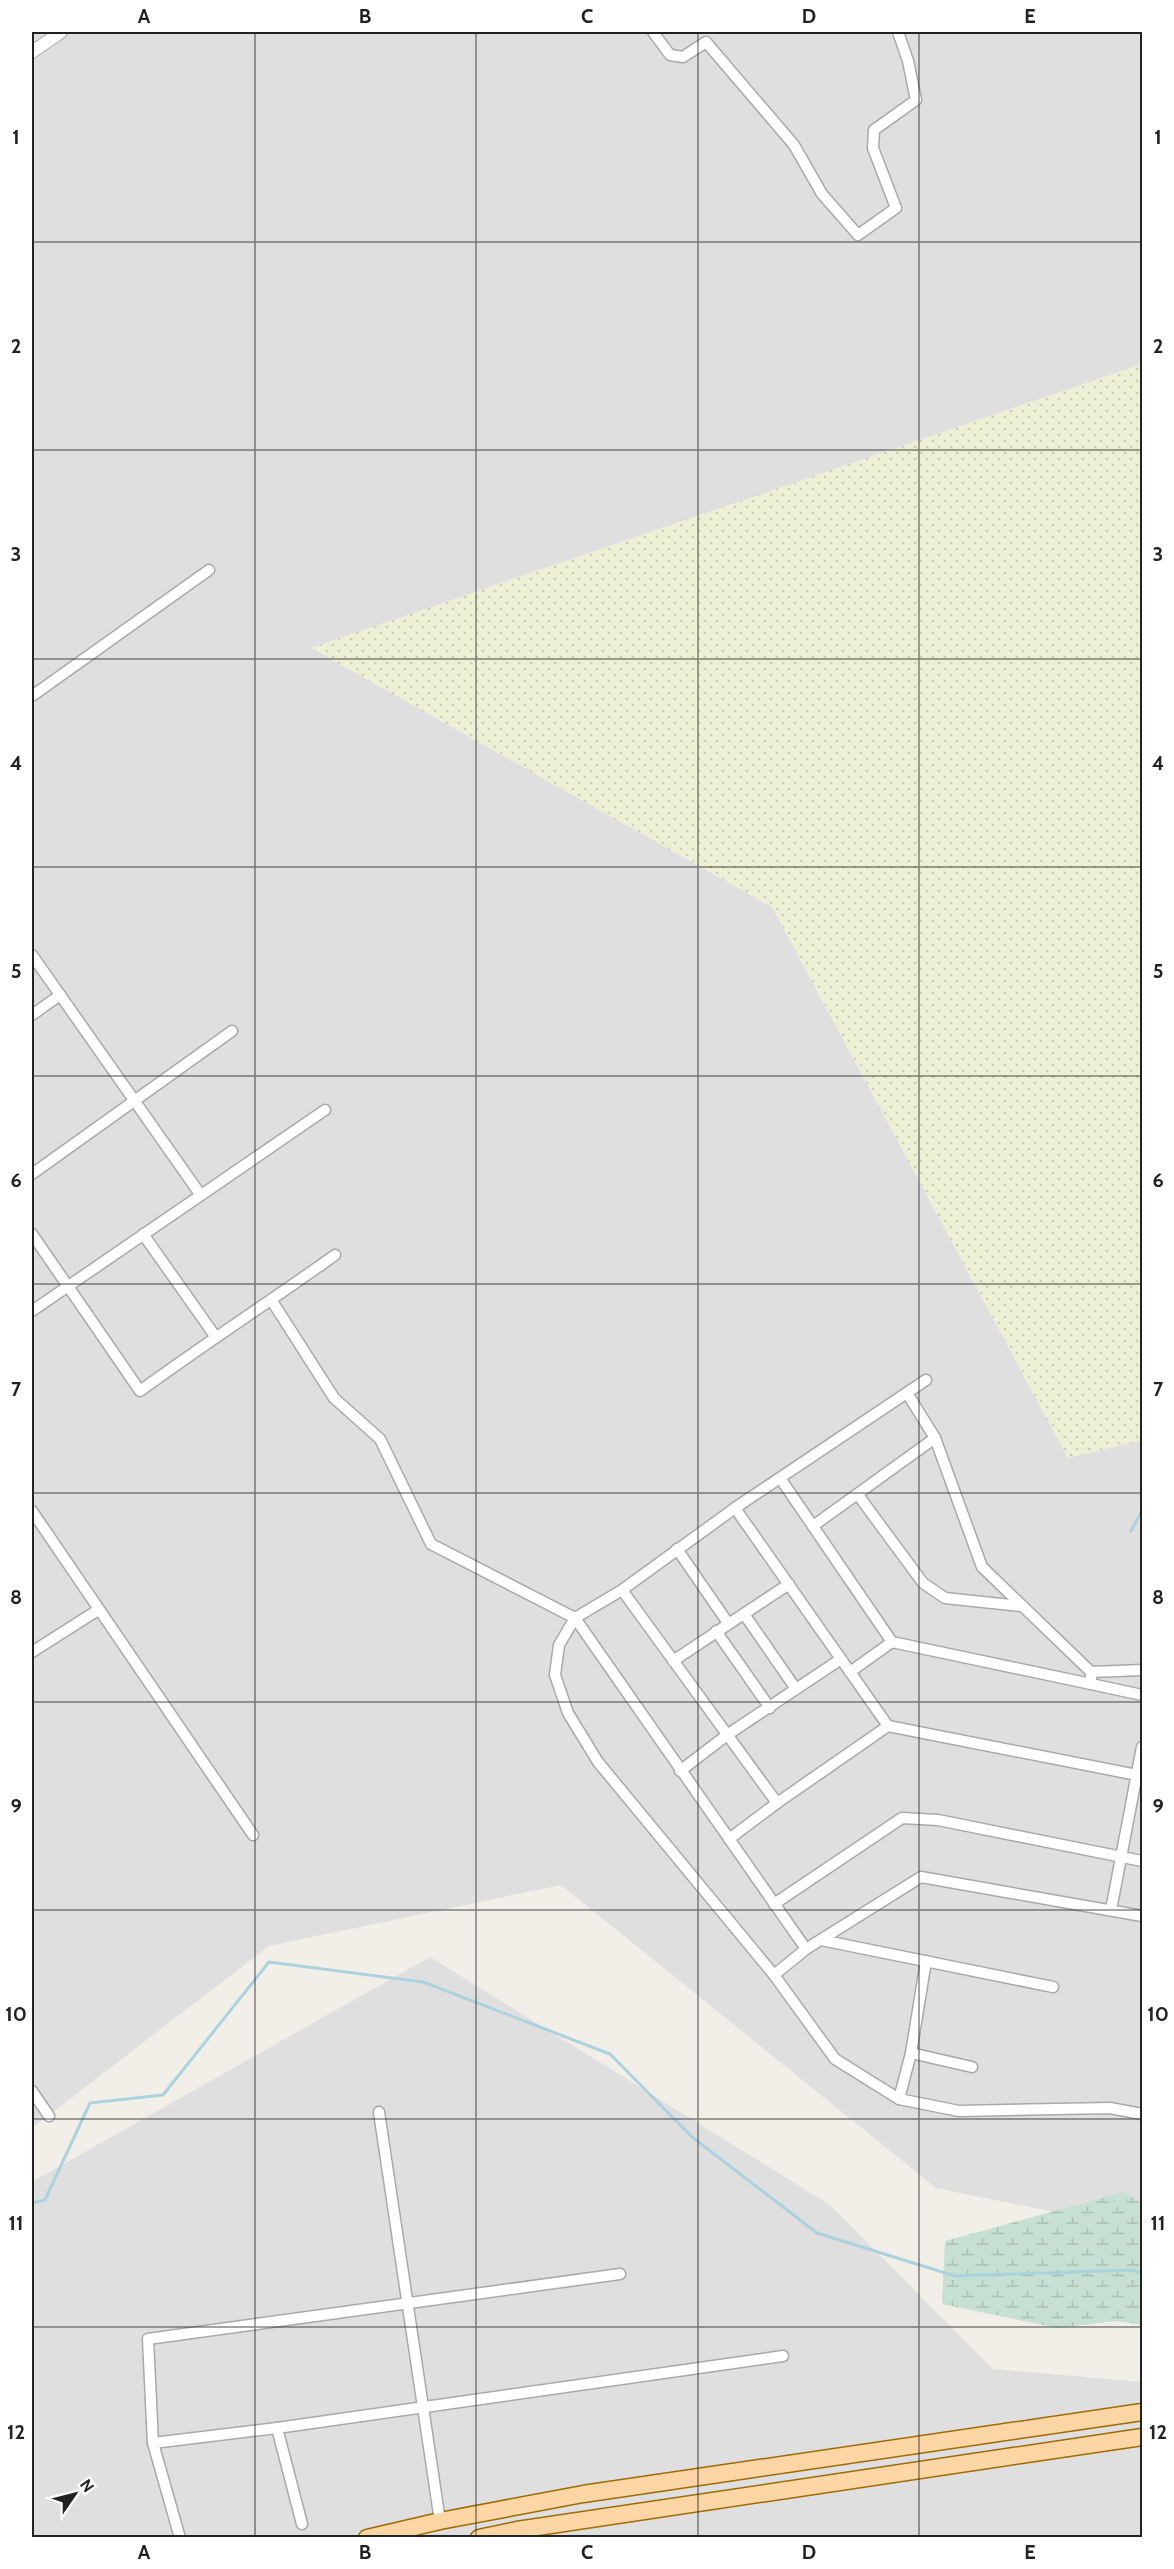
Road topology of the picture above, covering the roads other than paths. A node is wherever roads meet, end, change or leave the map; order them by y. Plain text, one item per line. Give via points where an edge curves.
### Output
1 (61, 32) edge
2 (653, 32) edge
3 (898, 32) edge
4 (32, 52) edge
5 (209, 570) dead end
6 (32, 696) edge
7 (32, 955) edge
8 (60, 995) junction
9 (32, 1015) edge
10 (232, 1031) dead end
11 (135, 1099) junction
12 (325, 1110) dead end
13 (32, 1174) edge
14 (200, 1194) junction
15 (32, 1234) edge
16 (143, 1234) junction
17 (335, 1255) dead end
18 (68, 1286) junction
19 (272, 1301) junction
20 (32, 1311) edge
21 (215, 1336) junction
22 (926, 1380) dead end
23 (907, 1393) junction
24 (935, 1438) junction
25 (780, 1478) junction
26 (858, 1495) junction
27 (735, 1508) junction
28 (32, 1511) edge
29 (813, 1526) junction
30 (676, 1549) junction
31 (789, 1584) junction
32 (622, 1590) junction
33 (1021, 1606) junction
34 (98, 1610) junction
35 (744, 1614) junction
36 (575, 1618) junction
37 (728, 1623) junction
38 (716, 1631) junction
39 (892, 1642) junction
40 (32, 1652) edge
41 (841, 1659) junction
42 (673, 1660) junction
43 (1143, 1670) edge
44 (850, 1672) junction
45 (1091, 1672) junction
46 (1091, 1684) junction
47 (796, 1689) junction
48 (1143, 1695) edge
49 (770, 1708) junction
50 (888, 1726) junction
51 (727, 1735) junction
52 (1143, 1747) edge
53 (680, 1771) junction
54 (1140, 1776) edge
55 (777, 1803) junction
56 (253, 1835) dead end
57 (729, 1839) junction
58 (1120, 1857) junction
59 (1143, 1861) edge
60 (774, 1904) junction
61 (1111, 1910) junction
62 (1143, 1916) edge
63 (821, 1940) junction
64 (806, 1949) junction
65 (926, 1961) junction
66 (774, 1975) junction
67 (1053, 1987) dead end
68 (911, 2053) junction
69 (972, 2067) dead end
70 (32, 2091) edge
71 (899, 2099) junction
72 (379, 2112) dead end
73 (1143, 2114) edge
74 (49, 2116) dead end
75 (620, 2274) dead end
76 (408, 2303) junction
77 (783, 2356) dead end
78 (424, 2407) junction
79 (1143, 2412) edge
80 (277, 2427) junction
81 (1143, 2437) edge
82 (153, 2443) junction
83 (440, 2521) junction
84 (302, 2524) dead end
85 (180, 2538) edge
86 (367, 2538) edge
87 (479, 2538) edge

1 - 4 street
2 - 3 street via 670,55 683,57 706,42 794,145 822,194 858,235 896,208 873,148 874,130 916,100
5 - 6 street
7 - 8 street
8 - 9 street
8 - 11 street
10 - 11 street
11 - 13 street
11 - 14 street
12 - 14 street
14 - 16 street
15 - 18 street
16 - 18 street
16 - 21 street
17 - 19 street
18 - 20 street
18 - 21 street via 140,1391
19 - 21 street
19 - 36 street via 334,1398 380,1439 431,1544
22 - 23 street
23 - 24 street
23 - 25 street
24 - 26 street
24 - 33 street via 982,1567
25 - 27 street
25 - 29 street
26 - 29 street
26 - 33 street via 923,1583 945,1598
27 - 30 street
27 - 31 street
28 - 34 street
29 - 39 street
30 - 32 street
30 - 37 street
31 - 35 street
31 - 41 street
32 - 36 street
32 - 42 street
33 - 45 street
34 - 40 street
34 - 56 street
35 - 37 street
35 - 47 street
36 - 53 street
36 - 66 street via 559,1645 555,1675 568,1713 598,1762
37 - 38 street
38 - 42 street
38 - 49 street
39 - 44 street
39 - 46 street
41 - 44 street
41 - 47 street
42 - 51 street
43 - 45 street
44 - 50 street
45 - 46 street
46 - 48 street
47 - 49 street
49 - 51 street
50 - 54 street
50 - 55 street
51 - 53 street
51 - 55 street
52 - 54 street
53 - 57 street
54 - 58 street
55 - 57 street
57 - 60 street
58 - 59 street
58 - 60 street via 938,1820 902,1818
58 - 61 street
60 - 64 street
61 - 62 street
61 - 63 street via 921,1877
63 - 64 street
63 - 65 street
64 - 66 street
65 - 67 street
65 - 68 street
66 - 71 street via 835,2059
68 - 69 street
68 - 71 street
70 - 74 street
71 - 73 street via 959,2110 1110,2108
72 - 76 street
75 - 76 street
76 - 78 street
76 - 82 street via 148,2339
77 - 78 street
78 - 80 street
78 - 83 street
79 - 83 main road via 583,2494
80 - 82 street
80 - 84 street
81 - 87 main road
82 - 85 street
83 - 86 main road

